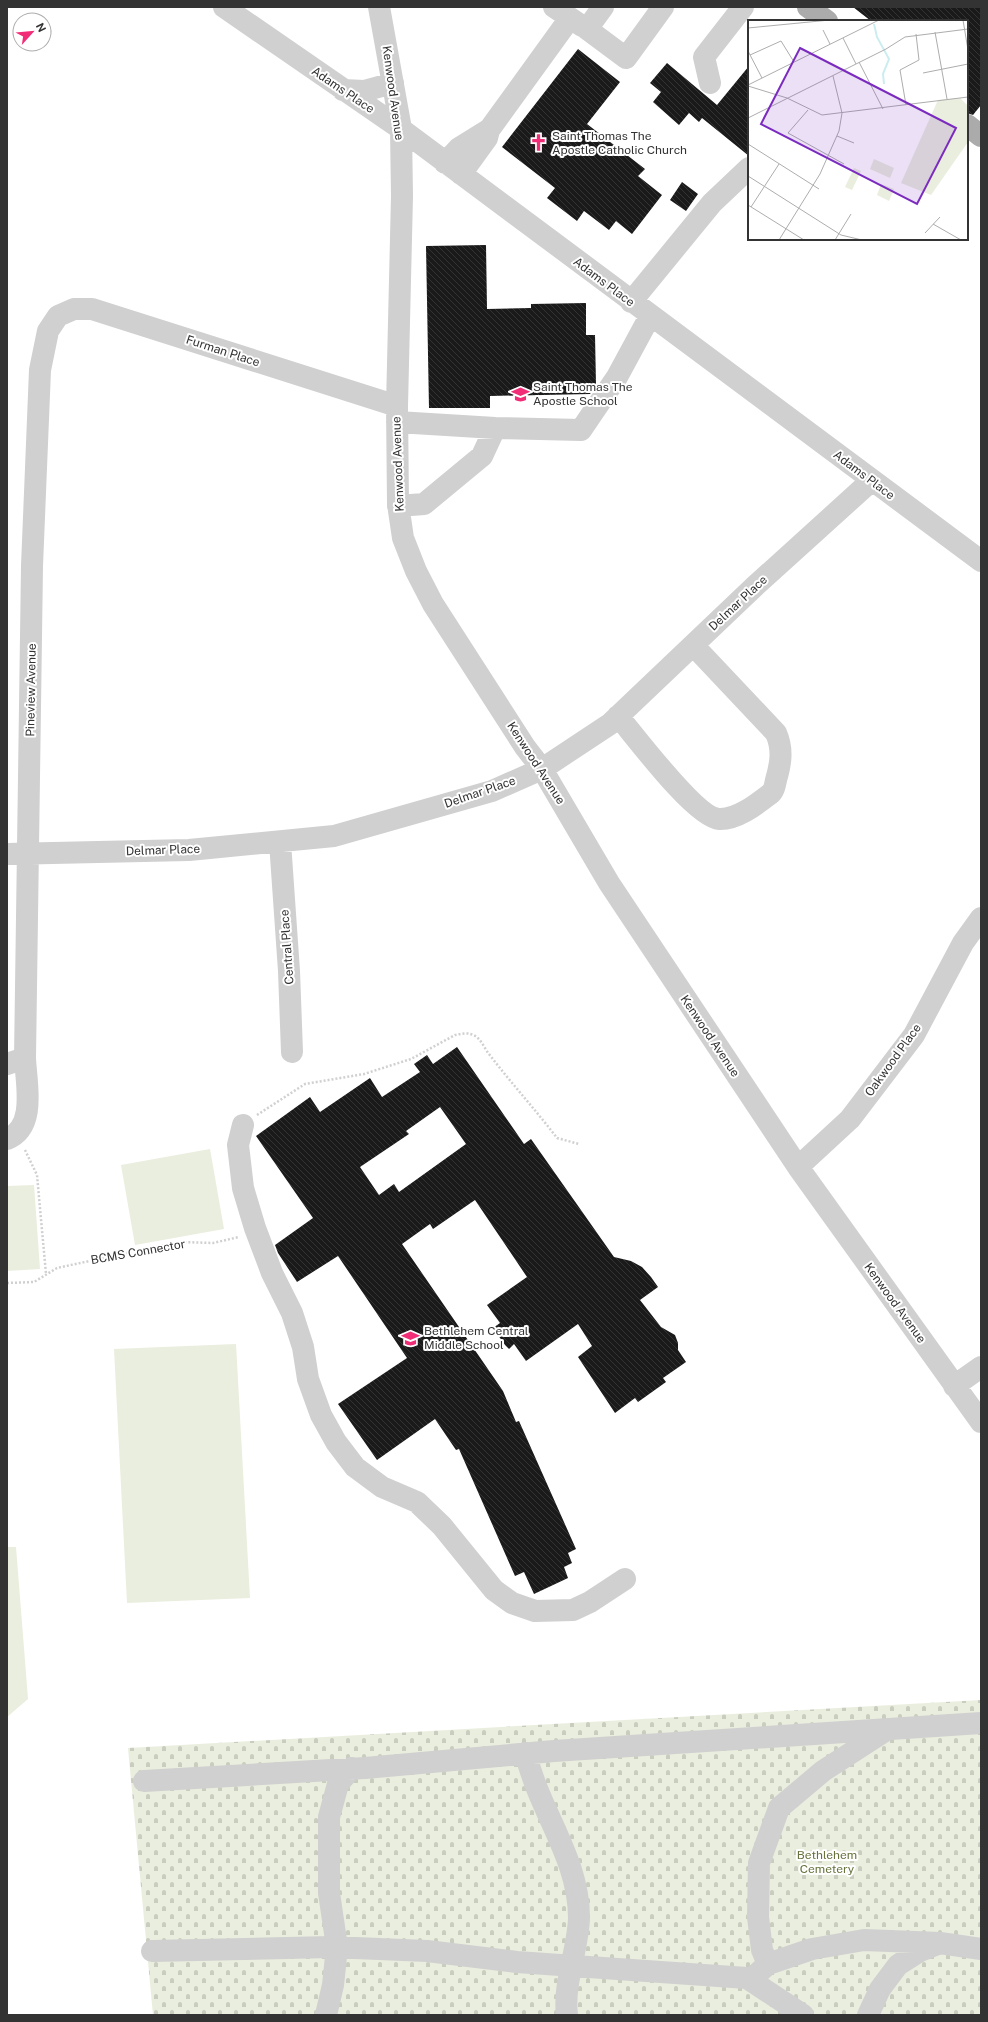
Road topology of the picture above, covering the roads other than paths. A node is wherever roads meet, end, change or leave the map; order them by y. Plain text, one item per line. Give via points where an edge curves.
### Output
1 (224, 7) edge
2 (380, 7) edge
3 (603, 7) edge
4 (664, 7) edge
5 (743, 7) edge
6 (810, 7) edge
7 (570, 18) edge
8 (826, 20) edge
9 (393, 83) junction
10 (710, 83) dead end
11 (343, 90) junction
12 (968, 126) edge
13 (401, 129) junction
14 (981, 136) edge
15 (453, 168) junction
16 (748, 169) edge
17 (631, 302) junction
18 (650, 316) junction
19 (52, 323) joint
20 (397, 414) junction
21 (495, 428) junction
22 (871, 481) junction
23 (398, 506) junction
24 (981, 561) edge
25 (693, 645) junction
26 (618, 716) junction
27 (542, 770) junction
28 (280, 842) junction
29 (18, 854) edge
30 (981, 918) edge
31 (292, 1052) dead end
32 (16, 1061) edge
33 (243, 1125) road end
34 (9, 1138) edge
35 (798, 1167) junction
36 (981, 1367) edge
37 (954, 1386) junction
38 (981, 1422) edge
39 (625, 1579) dead end
40 (981, 1723) edge
41 (889, 1729) junction
42 (525, 1753) junction
43 (352, 1768) junction
44 (144, 1781) dead end
45 (940, 1943) junction
46 (337, 1947) junction
47 (981, 1949) edge
48 (152, 1951) dead end
49 (768, 1964) junction
50 (571, 1966) junction
51 (750, 1980) junction
52 (326, 2015) edge
53 (567, 2015) edge
54 (803, 2015) edge
55 (868, 2015) edge

1 - 11 street, Adams Place
2 - 9 street, Kenwood Avenue
3 - 7 street
4 - 7 street via 626,58
5 - 10 street via 704,57
6 - 8 main road
7 - 15 street via 489,130 487,138
9 - 11 street via 364,91
9 - 13 street, Kenwood Avenue
11 - 13 street, Adams Place
12 - 14 main road
13 - 15 street, Adams Place
13 - 20 street, Kenwood Avenue
15 - 17 street, Adams Place
16 - 17 street via 712,203
17 - 18 street, Adams Place
18 - 21 street, Furman Place via 617,377 581,430
18 - 22 street, Adams Place
19 - 20 street, Furman Place via 58,316 74,309 92,309
19 - 29 street, Pineview Avenue via 40,370
20 - 21 street, Furman Place
20 - 23 street, Kenwood Avenue
21 - 23 street via 482,456 424,504
22 - 24 street, Adams Place
22 - 25 street, Delmar Place
23 - 27 street, Kenwood Avenue via 403,538 433,604
25 - 26 street, Delmar Place
25 - 26 street via 776,733 780,741 782,762 773,792 740,814 719,819 707,816 686,796
26 - 27 street, Delmar Place
27 - 28 street, Delmar Place via 492,791 334,836
27 - 35 street, Kenwood Avenue via 609,883
28 - 29 street, Delmar Place via 189,850
28 - 31 street, Central Place
29 - 32 street, Pineview Avenue
30 - 35 street, Oakwood Place via 963,942 914,1035 850,1119
32 - 34 street, Pineview Avenue via 28,1105 26,1118
33 - 39 street via 238,1146 239,1160 243,1188 257,1233 272,1273 292,1313 303,1348 308,1379 321,1415 336,1442 355,1467 382,1488 417,1502 442,1526 494,1590 512,1603 535,1611 572,1610 590,1602
35 - 37 street, Kenwood Avenue
36 - 37 street
37 - 38 street, Kenwood Avenue
40 - 41 street
41 - 42 street
41 - 49 street via 823,1771 779,1808 759,1863 758,1917 762,1950
42 - 43 street
42 - 50 street via 537,1790 574,1875 579,1918
43 - 44 street
43 - 46 street via 338,1784 329,1817 329,1893
45 - 47 street
45 - 49 street via 864,1940 812,1949
45 - 55 street via 920,1951 898,1965 880,1989
46 - 48 street
46 - 50 street via 427,1951
46 - 52 street via 333,1985
49 - 51 street
50 - 51 street
50 - 53 street
51 - 54 street

